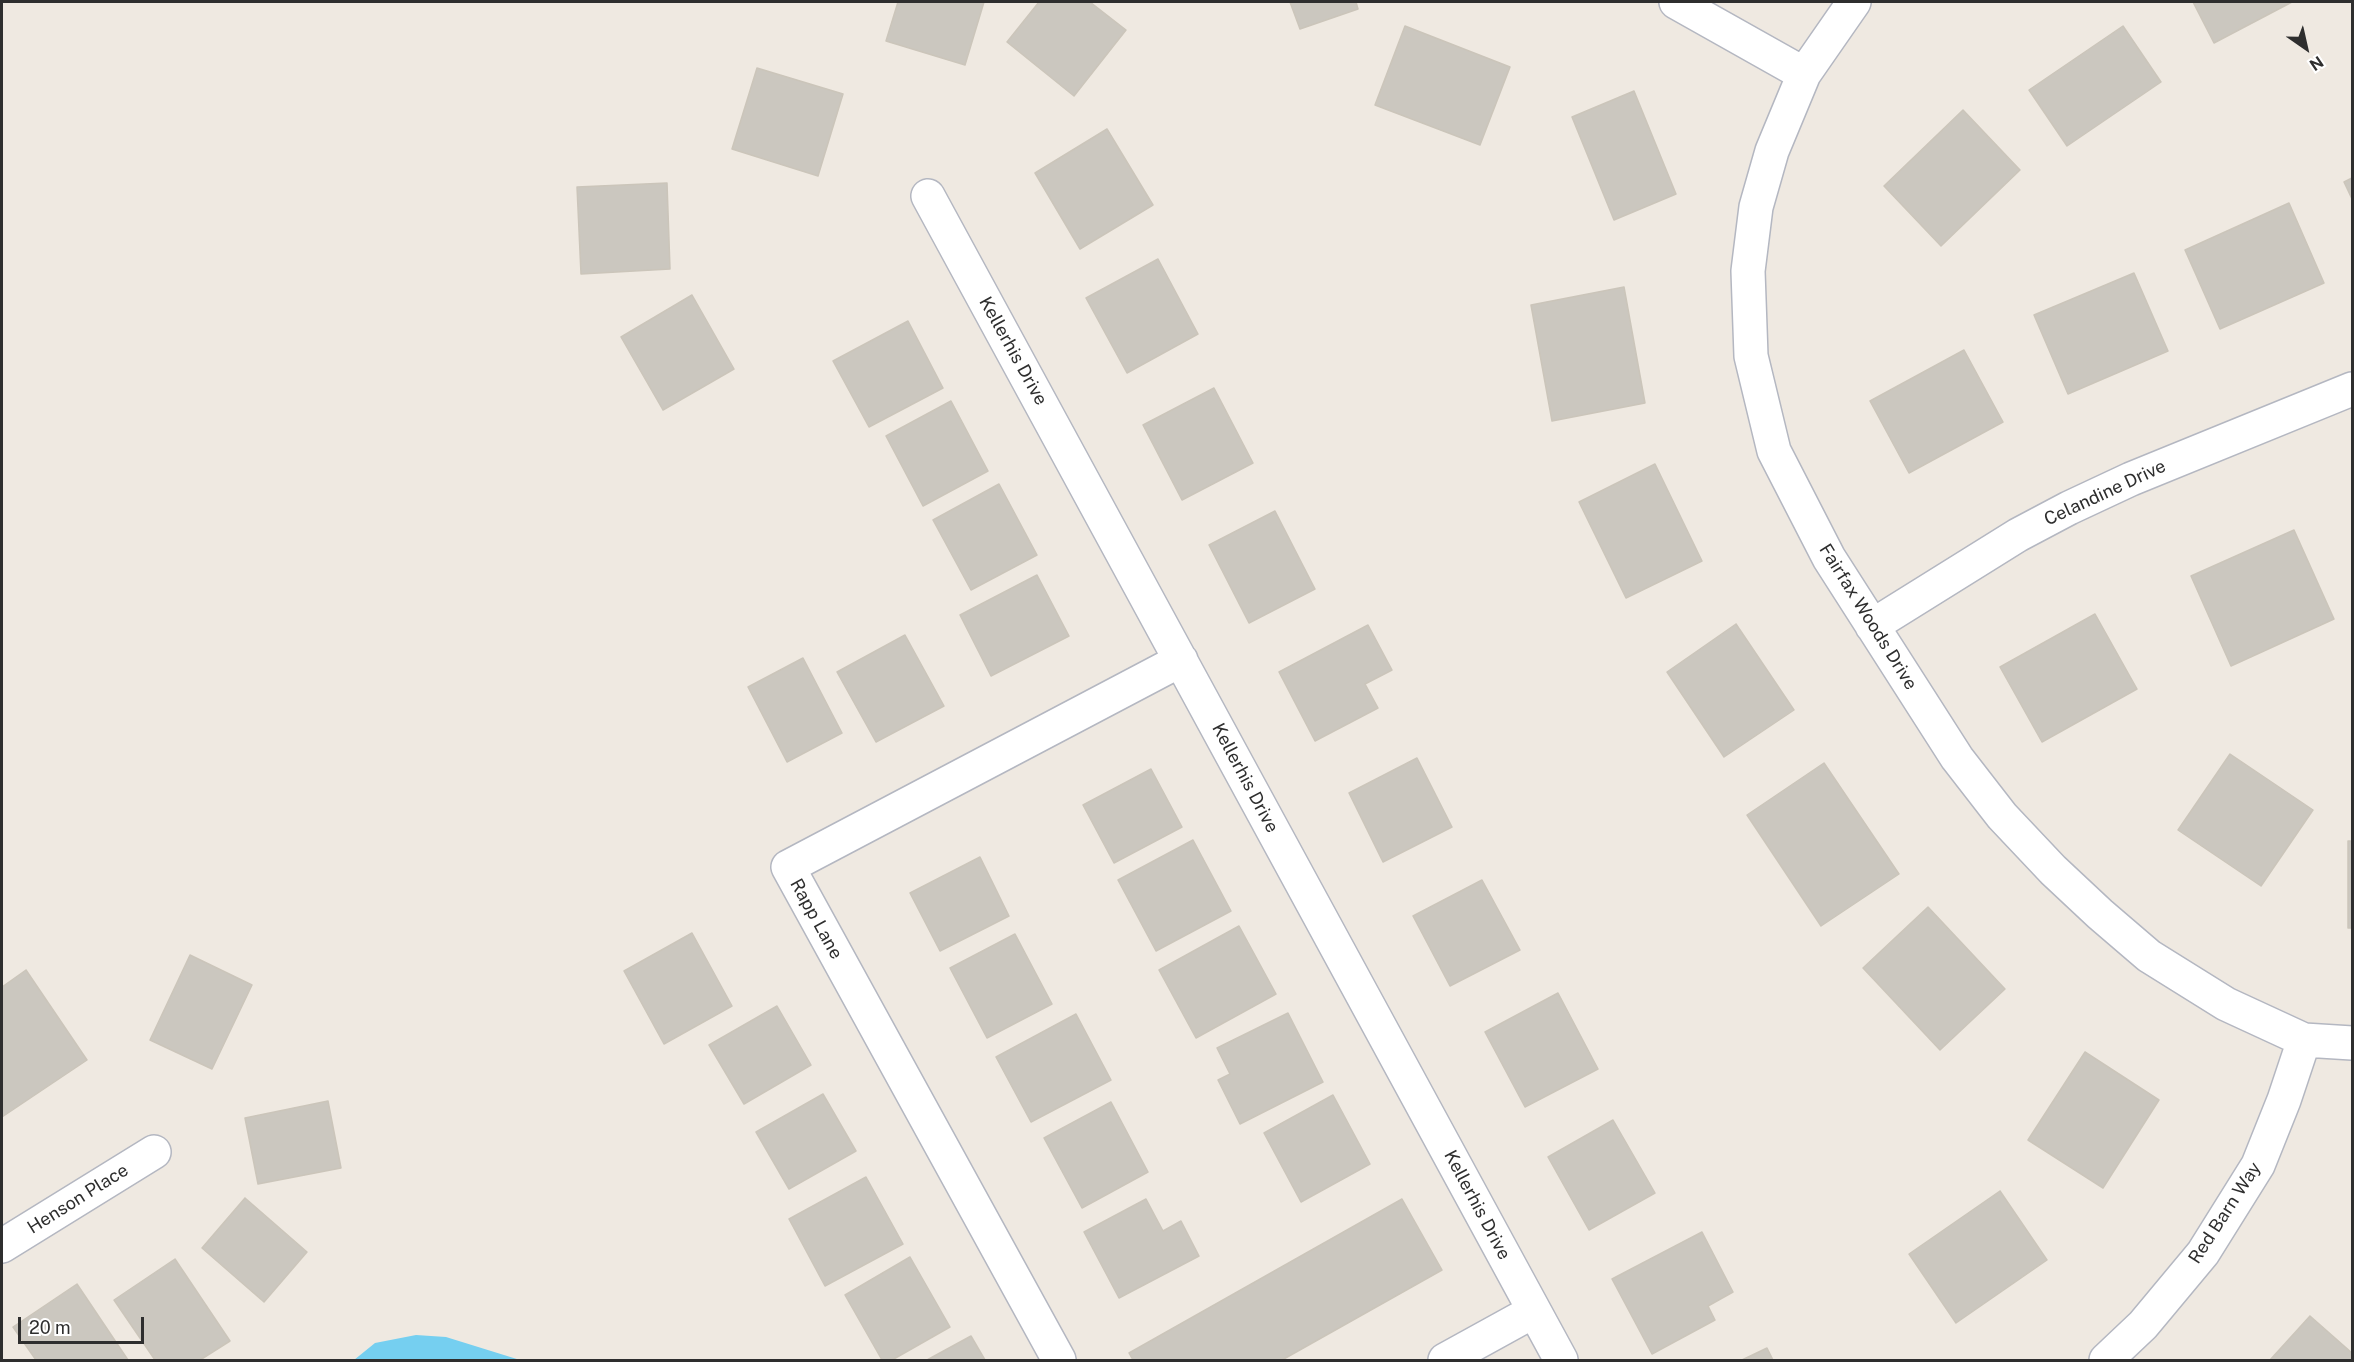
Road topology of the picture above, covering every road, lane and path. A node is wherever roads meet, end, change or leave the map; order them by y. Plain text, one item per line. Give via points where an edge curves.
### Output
1 (1676, 2) edge
2 (1854, 2) edge
3 (1804, 74) junction
4 (928, 196) dead end
5 (2352, 389) edge
6 (1872, 626) junction
7 (1181, 660) junction
8 (2304, 1040) junction
9 (2352, 1042) edge
10 (154, 1152) dead end
11 (2, 1246) edge
12 (1534, 1311) junction
13 (1059, 1360) edge
14 (1445, 1360) edge
15 (1561, 1360) edge
16 (2106, 1360) edge

1 - 3 street
2 - 3 street, Fairfax Woods Drive
3 - 6 street, Fairfax Woods Drive via 1772,151 1756,207 1748,271 1751,356 1774,451 1829,558
4 - 7 street, Kellerhis Drive
5 - 6 street, Celandine Drive via 2069,508 2018,535
6 - 8 street, Fairfax Woods Drive via 1957,758 2002,816 2053,870 2149,956 2226,1004
7 - 12 street, Kellerhis Drive
7 - 13 street, Rapp Lane via 788,867
8 - 9 street, Fairfax Woods Drive
8 - 16 street, Red Barn Way via 2258,1165 2203,1253 2143,1325
10 - 11 street, Henson Place
12 - 14 street
12 - 15 street, Kellerhis Drive

